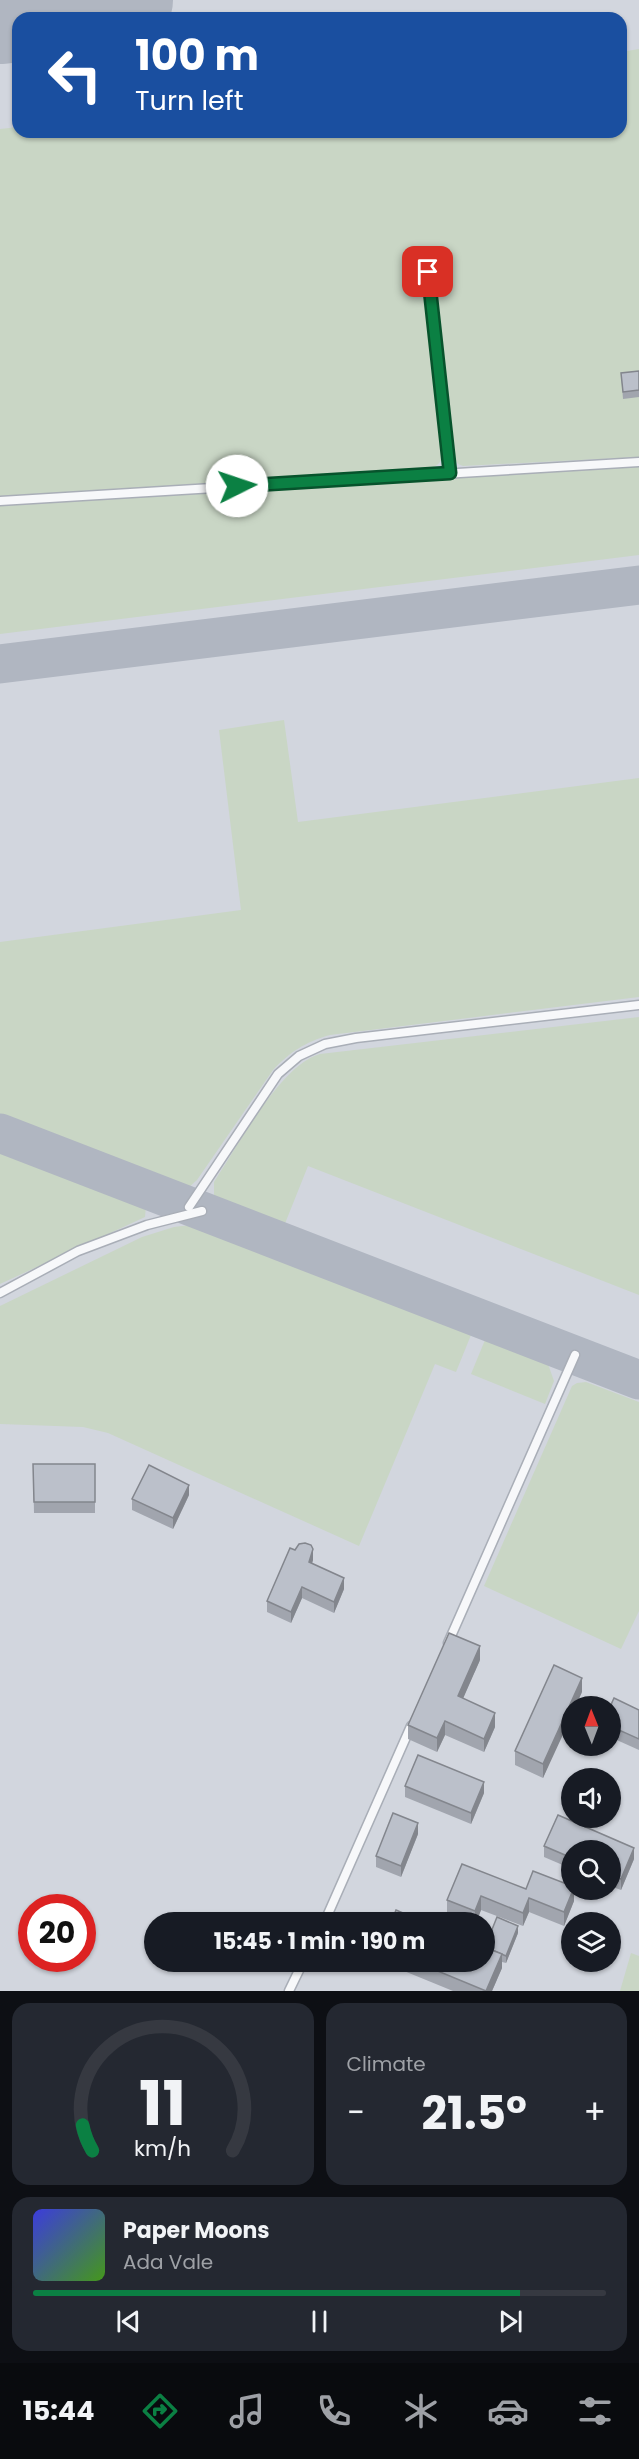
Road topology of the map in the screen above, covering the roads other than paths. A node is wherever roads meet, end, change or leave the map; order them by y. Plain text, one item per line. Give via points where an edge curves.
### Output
1 (428, 272) dead end
2 (639, 462) edge
3 (450, 473) junction
4 (0, 501) edge
5 (639, 1005) edge
6 (189, 1206) dead end
7 (202, 1211) dead end
8 (0, 1293) edge
9 (575, 1355) dead end
10 (442, 1657) edge
11 (413, 1722) edge
12 (329, 1912) edge
13 (298, 1972) edge
14 (288, 1991) edge

1 - 3 lane
2 - 3 lane
3 - 4 lane
5 - 6 lane via 325,1044 299,1056 278,1074
7 - 8 lane via 147,1225 78,1251
9 - 10 lane
11 - 12 lane
13 - 14 lane

